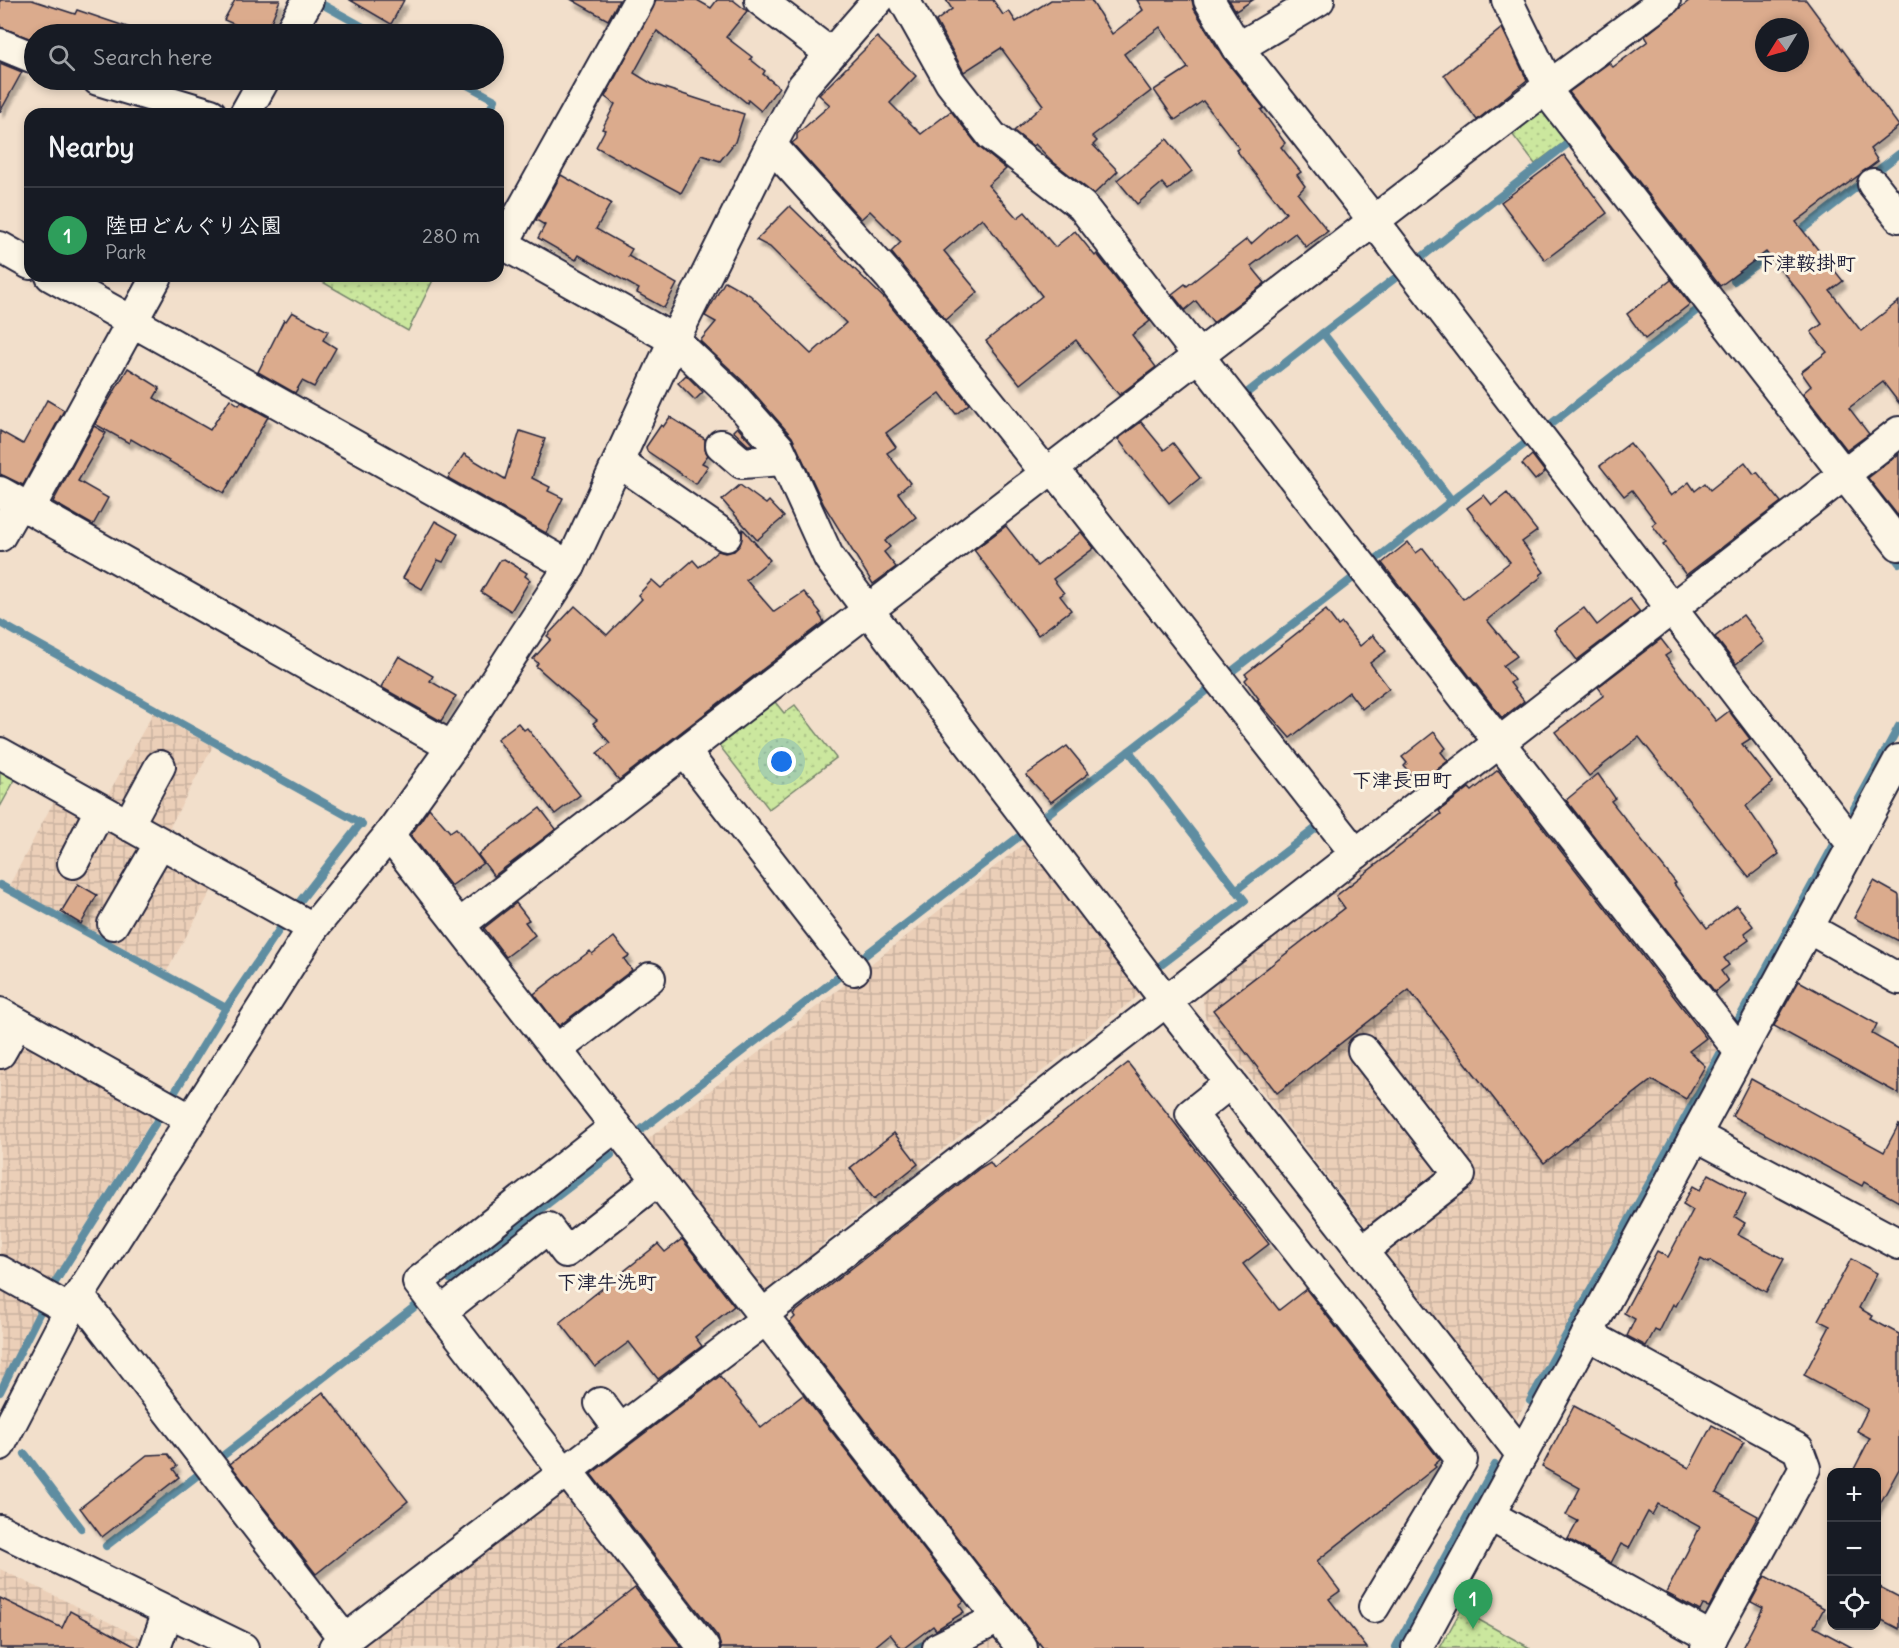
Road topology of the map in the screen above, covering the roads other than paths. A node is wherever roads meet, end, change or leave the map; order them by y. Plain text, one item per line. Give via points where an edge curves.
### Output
1 (308, 0) edge
2 (639, 0) edge
3 (760, 0) edge
4 (878, 0) edge
5 (904, 0) edge
6 (1209, 0) edge
7 (1319, 0) edge
8 (1507, 0) edge
9 (1665, 0) edge
10 (295, 24) edge
11 (0, 44) edge
12 (1238, 48) junction
13 (830, 53) junction
14 (24, 54) edge
15 (1547, 88) junction
16 (131, 90) edge
17 (191, 108) edge
18 (771, 145) junction
19 (1874, 184) dead end
20 (1899, 217) edge
21 (1374, 221) junction
22 (504, 236) edge
23 (504, 245) edge
24 (0, 248) edge
25 (24, 261) edge
26 (62, 282) edge
27 (153, 282) edge
28 (132, 322) junction
29 (674, 340) junction
30 (1198, 356) junction
31 (1899, 432) edge
32 (721, 446) dead end
33 (784, 460) junction
34 (620, 463) junction
35 (1050, 471) junction
36 (1844, 474) junction
37 (16, 501) edge
38 (0, 536) edge
39 (726, 536) dead end
40 (1899, 545) edge
41 (570, 566) junction
42 (1672, 608) junction
43 (868, 610) junction
44 (1499, 742) junction
45 (452, 747) junction
46 (685, 752) junction
47 (0, 753) edge
48 (1899, 760) edge
49 (160, 766) dead end
50 (100, 810) junction
51 (128, 825) junction
52 (389, 835) junction
53 (160, 843) junction
54 (1853, 845) junction
55 (1356, 854) junction
56 (73, 863) dead end
57 (113, 924) dead end
58 (459, 925) junction
59 (313, 928) junction
60 (1808, 928) junction
61 (854, 970) dead end
62 (650, 978) dead end
63 (1899, 979) edge
64 (1166, 1001) junction
65 (9, 1018) edge
66 (556, 1050) junction
67 (1363, 1050) dead end
68 (1740, 1052) junction
69 (0, 1053) edge
70 (1230, 1083) junction
71 (189, 1119) junction
72 (616, 1126) junction
73 (1695, 1135) junction
74 (658, 1180) junction
75 (1899, 1244) edge
76 (1362, 1251) junction
77 (0, 1271) edge
78 (74, 1303) junction
79 (441, 1312) junction
80 (1409, 1312) junction
81 (764, 1317) junction
82 (1587, 1334) junction
83 (1370, 1342) junction
84 (600, 1403) dead end
85 (620, 1430) junction
86 (0, 1445) edge
87 (1522, 1455) junction
88 (566, 1472) junction
89 (1489, 1515) junction
90 (0, 1530) edge
91 (1374, 1607) dead end
92 (168, 1612) junction
93 (999, 1618) junction
94 (1709, 1643) edge
95 (339, 1644) edge
96 (155, 1648) edge
97 (243, 1648) edge
98 (704, 1648) edge
99 (938, 1648) edge
100 (1022, 1648) edge
101 (1417, 1648) edge

1 - 10 street
2 - 22 street
3 - 13 street
4 - 13 street
5 - 30 street via 950,81 992,136 1082,206
6 - 12 street
7 - 12 street
8 - 15 street
9 - 15 street
11 - 14 street
12 - 21 street
13 - 18 street via 803,86
15 - 21 street
15 - 36 street
16 - 17 street
18 - 29 street
18 - 35 street via 889,276
19 - 20 street
21 - 30 street
21 - 42 street
23 - 29 street
24 - 25 street
26 - 28 street
27 - 28 street
28 - 37 street
28 - 41 street
29 - 33 street via 733,396 779,448
29 - 34 street
30 - 35 street
30 - 44 street
31 - 36 street
32 - 33 street via 742,463
33 - 43 street via 829,558
34 - 39 street
34 - 41 street
35 - 43 street
35 - 55 street
36 - 40 street
36 - 42 street
37 - 38 street
37 - 45 street
41 - 45 street
42 - 44 street
42 - 54 street
43 - 46 street
43 - 64 street
44 - 55 street
44 - 68 street
45 - 52 street
46 - 58 street
46 - 61 street
47 - 50 street
48 - 54 street
49 - 51 street
50 - 51 street
50 - 56 street
51 - 53 street
52 - 58 street
52 - 59 street
53 - 57 street
53 - 59 street
54 - 60 street
55 - 64 street
58 - 66 street
59 - 71 street
60 - 63 street
60 - 68 street
62 - 66 street
64 - 70 street
64 - 81 street
65 - 69 street
65 - 71 street
66 - 72 street
67 - 76 street via 1460,1175
68 - 73 street
70 - 76 street
70 - 83 street via 1191,1114
71 - 78 street
72 - 74 street
72 - 79 street via 418,1282
73 - 75 street
73 - 82 street
74 - 79 street via 566,1252 548,1228
74 - 81 street
76 - 80 street
77 - 78 street
78 - 86 street
78 - 95 street
79 - 88 street
80 - 83 street
80 - 87 street
81 - 85 street
81 - 93 street
82 - 87 street
82 - 94 street via 1798,1449 1805,1468
83 - 91 street via 1462,1460
84 - 85 street
85 - 88 street
87 - 89 street
88 - 95 street
88 - 98 street
89 - 94 street
89 - 101 street
90 - 92 street
92 - 96 street
92 - 97 street
93 - 99 street
93 - 100 street

